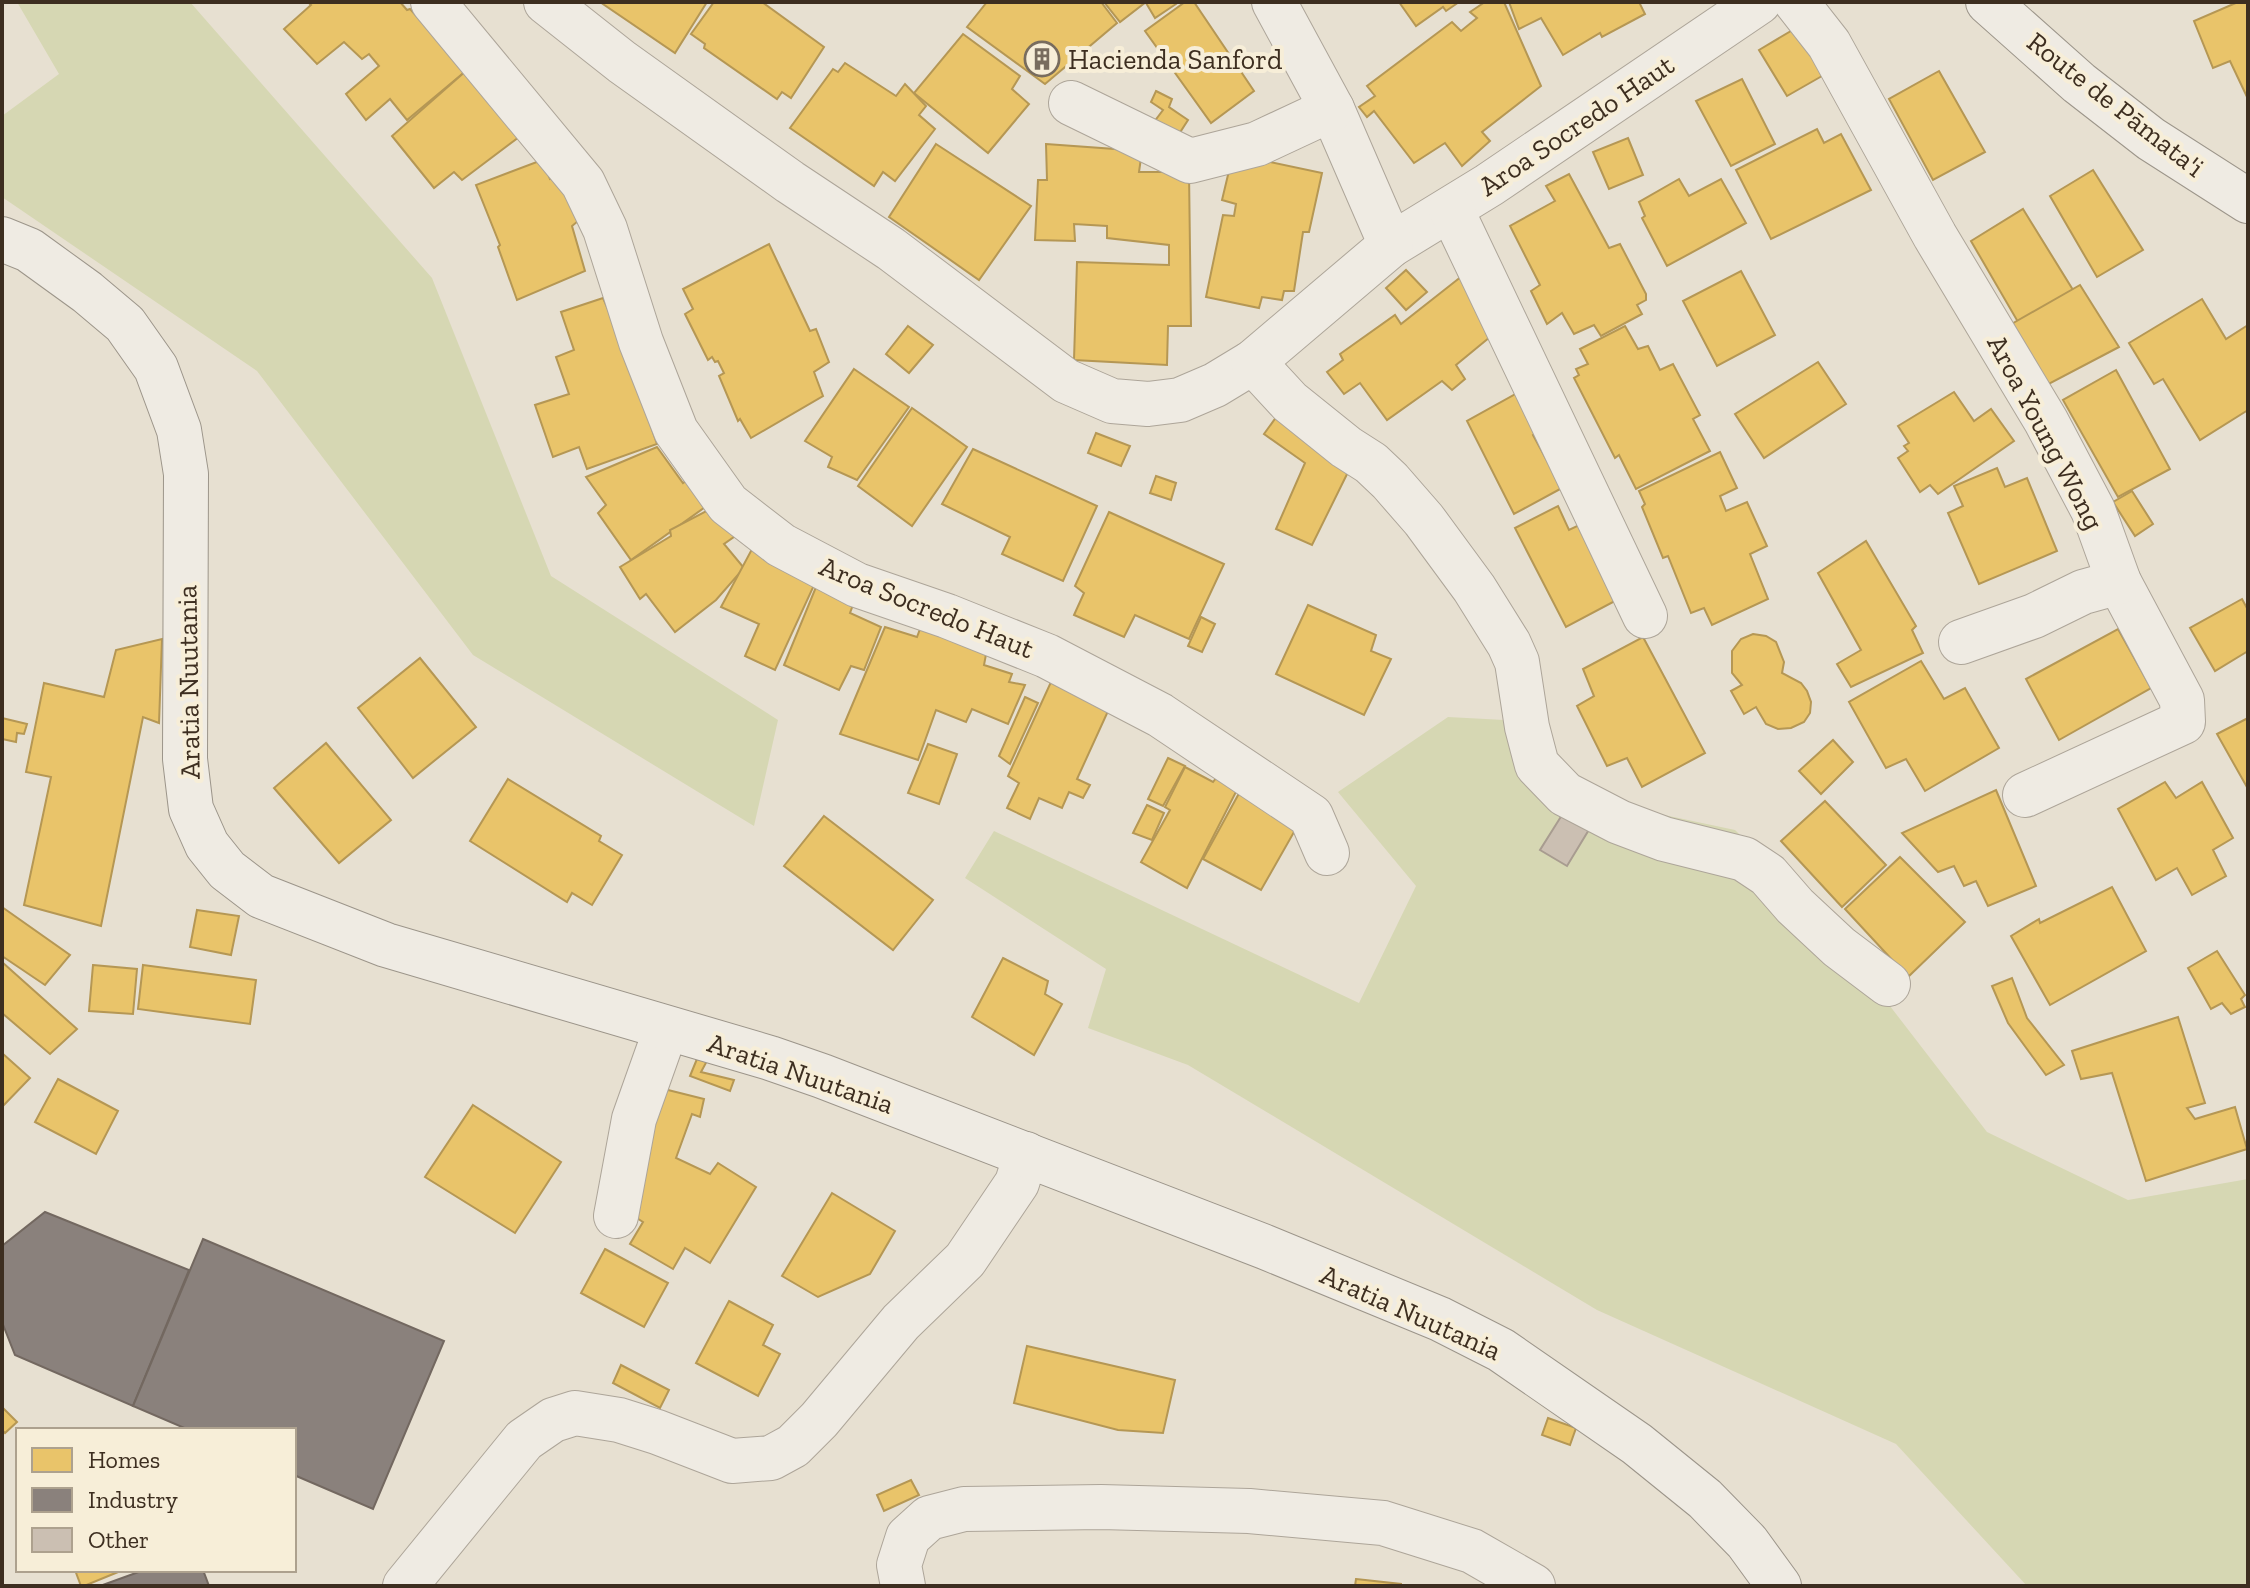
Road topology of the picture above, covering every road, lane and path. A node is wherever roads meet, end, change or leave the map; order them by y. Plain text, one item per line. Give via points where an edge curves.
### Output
1 (433, 2) edge
2 (546, 2) edge
3 (1274, 2) edge
4 (1759, 2) edge
5 (1796, 2) edge
6 (1988, 2) edge
7 (1071, 103) dead end
8 (1332, 109) junction
9 (2248, 201) edge
10 (1451, 209) junction
11 (2, 239) edge
12 (1391, 245) junction
13 (1253, 362) junction
14 (2119, 582) junction
15 (1645, 616) dead end
16 (1961, 642) dead end
17 (2025, 795) dead end
18 (1327, 853) dead end
19 (1888, 984) dead end
20 (666, 1029) junction
21 (1026, 1154) junction
22 (616, 1216) dead end
23 (405, 1586) edge
24 (903, 1586) edge
25 (1533, 1586) edge
26 (1779, 1586) edge

1 - 18 street, Aroa Socredo Haut via 583,183 605,229 676,431 728,504 781,545 857,585 1047,656 1160,715 1311,816
2 - 13 street, Aroa Socredo Haut via 1066,381 1112,401 1148,404 1180,400
3 - 8 street
4 - 10 street, Aroa Socredo Haut
5 - 14 street, Aroa Young Wong via 1829,44 2046,421 2093,510
6 - 9 street, Route de Pāmata'i via 2151,139
7 - 8 street via 1190,161 1257,144
8 - 12 street
10 - 12 street, Aroa Socredo Haut
10 - 15 street
11 - 20 street, Aratia Nuutania via 29,250 125,324 156,368 179,430 186,474 185,759 191,809 207,845 227,870 261,896 386,945
12 - 13 street, Aroa Socredo Haut
13 - 19 street via 1290,402 1390,481 1474,588 1517,662 1537,765 1565,794 1664,839 1744,859 1768,875 1839,947
14 - 16 street
14 - 17 street, Aroa Young Wong via 2182,700 2183,722
20 - 21 street, Aratia Nuutania via 796,1067
20 - 22 street via 634,1119
21 - 23 street via 1017,1183 965,1260 901,1322 793,1446 771,1458 732,1461 619,1420 575,1413 553,1420 524,1440
21 - 26 street, Aratia Nuutania via 1440,1319 1501,1350 1637,1444 1705,1499 1747,1542
24 - 25 street via 899,1565 908,1537 929,1518 964,1509 1101,1507 1249,1511 1383,1523 1472,1551

